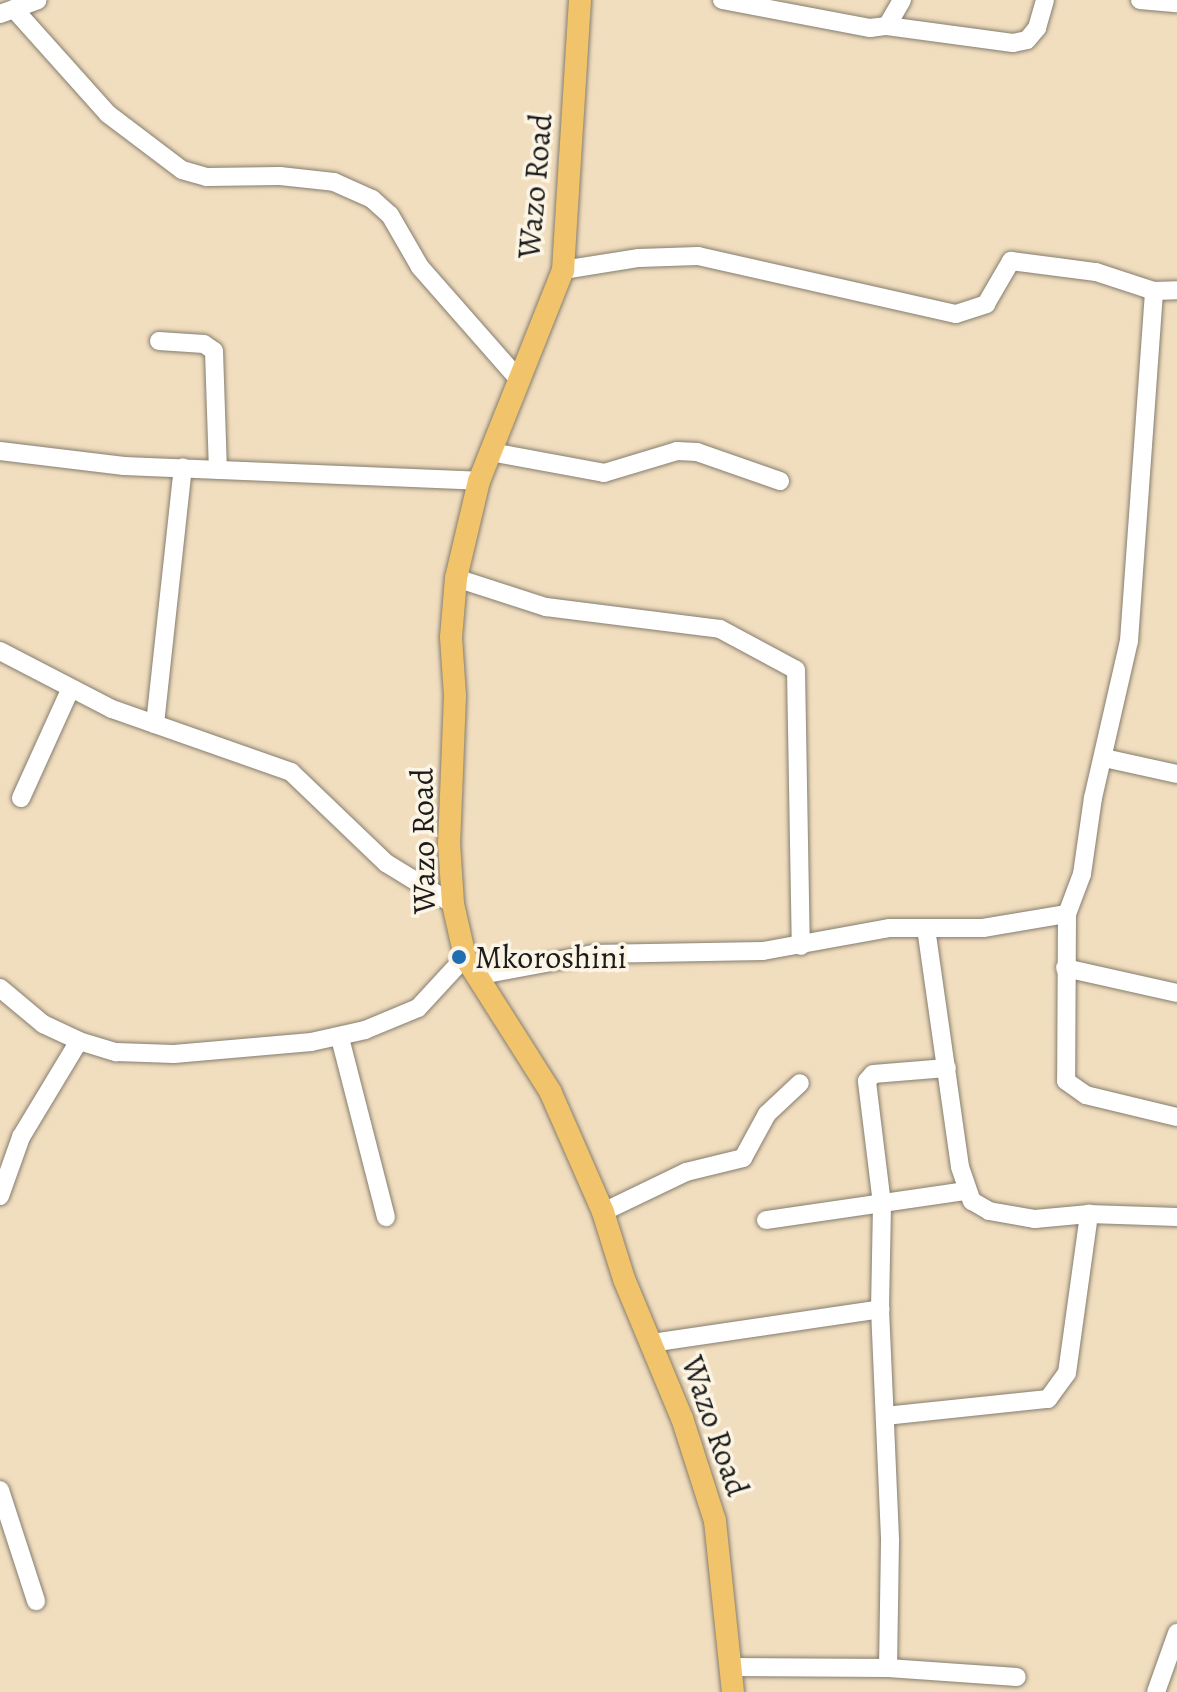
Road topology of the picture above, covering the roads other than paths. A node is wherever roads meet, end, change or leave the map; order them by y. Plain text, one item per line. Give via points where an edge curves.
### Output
1 (38, 0) edge
2 (580, 0) edge
3 (722, 0) edge
4 (902, 0) edge
5 (1045, 0) edge
6 (1140, 0) edge
7 (1177, 3) edge
8 (7, 12) edge
9 (887, 26) junction
10 (563, 270) junction
11 (1177, 290) edge
12 (1154, 291) junction
13 (159, 341) dead end
14 (520, 381) junction
15 (0, 451) edge
16 (491, 452) junction
17 (183, 468) junction
18 (218, 470) junction
19 (479, 481) junction
20 (780, 481) dead end
21 (456, 578) junction
22 (0, 651) edge
23 (70, 690) junction
24 (155, 724) junction
25 (1104, 758) junction
26 (1177, 774) edge
27 (21, 798) dead end
28 (453, 904) junction
29 (1067, 914) junction
30 (926, 928) junction
31 (801, 946) junction
32 (471, 967) junction
33 (1065, 968) junction
34 (0, 988) edge
35 (1177, 993) edge
36 (340, 1038) junction
37 (79, 1041) junction
38 (947, 1068) junction
39 (800, 1083) dead end
40 (1177, 1117) edge
41 (966, 1191) junction
42 (0, 1196) edge
43 (882, 1204) junction
44 (603, 1212) junction
45 (1089, 1214) junction
46 (386, 1217) dead end
47 (1177, 1217) edge
48 (766, 1220) dead end
49 (880, 1309) junction
50 (651, 1343) junction
51 (885, 1416) junction
52 (0, 1490) edge
53 (36, 1601) dead end
54 (1177, 1633) edge
55 (732, 1667) junction
56 (888, 1668) junction
57 (1017, 1677) dead end
58 (733, 1692) edge
59 (1156, 1692) edge

1 - 8 street
2 - 10 main road, Wazo Road
3 - 9 street via 825,22
4 - 9 street
5 - 9 street via 1037,28 1027,40 1013,43
6 - 7 street
8 - 14 street via 108,114 182,170 207,177 334,182 372,199 390,215 420,267
10 - 12 street via 639,258 698,256 956,314 986,304 1011,261 1096,272
10 - 14 main road, Wazo Road
11 - 12 street
12 - 25 street via 1135,588
13 - 18 street via 204,344 214,351
14 - 16 main road, Wazo Road
15 - 17 street
16 - 19 main road, Wazo Road
16 - 20 street via 604,473 677,451 697,452
17 - 18 street
17 - 24 street
18 - 19 street
19 - 21 main road, Wazo Road
21 - 28 main road, Wazo Road via 449,843
21 - 31 street via 546,607 720,629 796,670
22 - 23 street
23 - 24 street
23 - 27 street
24 - 28 street via 291,772 386,863
25 - 26 street
25 - 29 street via 1082,874
28 - 32 main road, Wazo Road
29 - 30 street via 983,928
29 - 33 street
30 - 31 street via 849,933
30 - 38 street
31 - 32 street via 593,954
32 - 36 street via 418,1008
32 - 44 main road, Wazo Road via 550,1091
33 - 35 street
33 - 40 street via 1066,1081 1086,1095
34 - 37 street via 43,1024
36 - 37 street via 174,1054 116,1052
36 - 46 street
37 - 42 street via 21,1137
38 - 41 street
38 - 43 street via 869,1077 867,1106
39 - 44 street via 767,1114 743,1158 686,1172
41 - 43 street
41 - 45 street via 979,1207 1007,1216
43 - 48 street
43 - 49 street
44 - 50 main road, Wazo Road
45 - 47 street
45 - 51 street via 1067,1373 1048,1399
49 - 50 street
49 - 51 street
50 - 55 main road, Wazo Road via 715,1521
51 - 56 street
52 - 53 street
54 - 59 street
55 - 56 street
55 - 58 main road, Wazo Road
56 - 57 street

